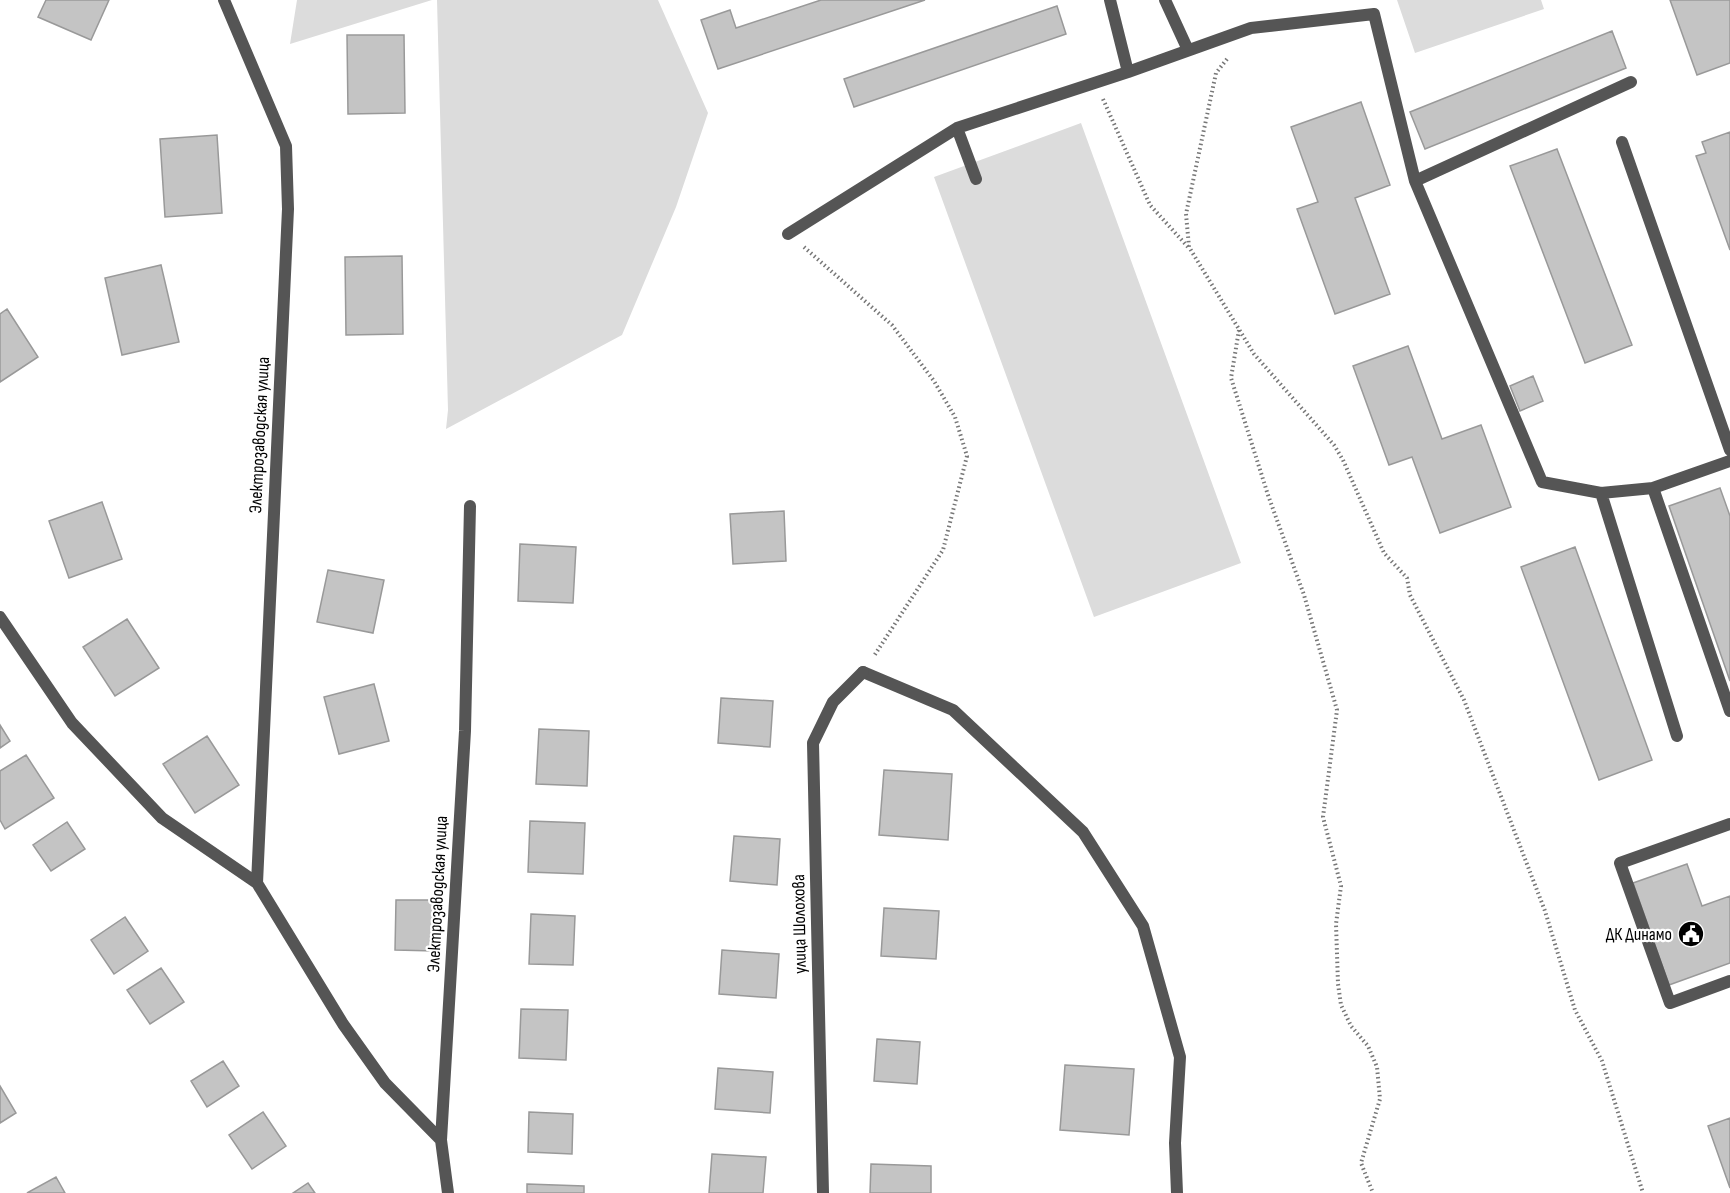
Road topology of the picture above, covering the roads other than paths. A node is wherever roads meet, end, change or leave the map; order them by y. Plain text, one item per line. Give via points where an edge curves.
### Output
1 (224, 0) edge
2 (1110, 0) edge
3 (1165, 0) edge
4 (1188, 50) junction
5 (1128, 72) junction
6 (1631, 82) dead end
7 (957, 128) junction
8 (1622, 142) dead end
9 (976, 179) dead end
10 (1415, 181) junction
11 (788, 234) road end
12 (1730, 450) edge
13 (1730, 461) edge
14 (1653, 488) junction
15 (1601, 493) junction
16 (470, 506) dead end
17 (0, 617) edge
18 (1730, 711) edge
19 (1677, 736) dead end
20 (1730, 824) edge
21 (257, 883) junction
22 (1730, 981) edge
23 (441, 1140) junction
24 (448, 1193) edge
25 (823, 1193) edge
26 (1177, 1193) edge

1 - 21 street, Электрозаводская улица via 286,146 287,221
2 - 5 street
3 - 4 street
4 - 5 street
4 - 10 street via 1251,28 1374,14
5 - 7 street
6 - 10 street
7 - 9 street
7 - 11 street
8 - 12 street
10 - 15 street via 1542,482
13 - 14 street
14 - 15 street
14 - 18 street
15 - 19 street
16 - 23 street, Электрозаводская улица via 465,731
17 - 21 street via 72,723 162,818
20 - 22 street via 1620,863 1670,1003
21 - 23 street via 343,1024 385,1083
23 - 24 street, Электрозаводская улица
25 - 26 street, улица Шолохова via 813,743 833,702 863,672 953,710 1083,832 1143,926 1180,1057 1175,1143

